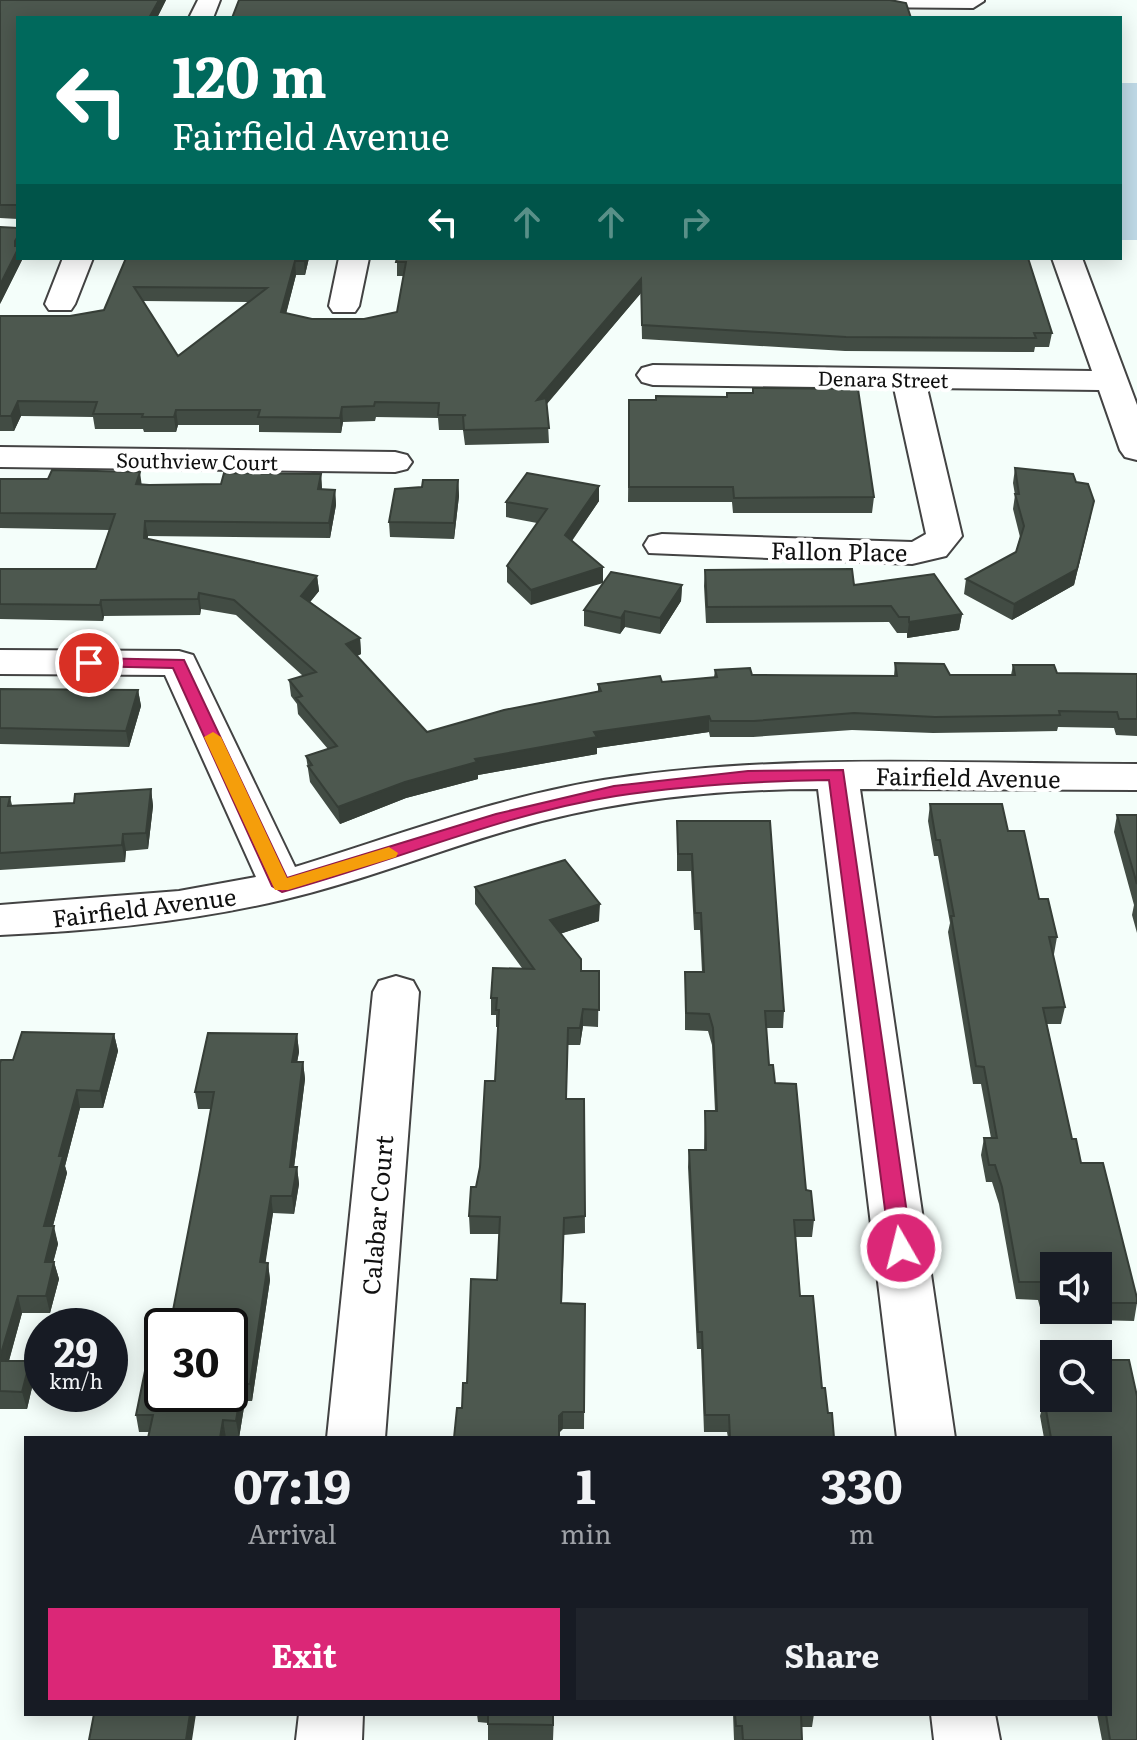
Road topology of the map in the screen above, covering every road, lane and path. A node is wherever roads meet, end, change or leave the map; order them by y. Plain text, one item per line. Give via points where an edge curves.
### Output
1 (851, 0) edge
2 (975, 6) edge
3 (77, 260) edge
4 (354, 260) edge
5 (1068, 260) edge
6 (60, 304) dead end
7 (344, 306) dead end
8 (653, 375) dead end
9 (908, 378) junction
10 (1113, 381) junction
11 (1137, 450) edge
12 (0, 457) edge
13 (395, 462) dead end
14 (662, 545) dead end
15 (0, 662) edge
16 (837, 774) junction
17 (1137, 777) edge
18 (282, 886) junction
19 (0, 920) edge
20 (396, 992) dead end
21 (356, 1436) edge
22 (926, 1436) edge
23 (331, 1716) edge
24 (963, 1716) edge
25 (329, 1740) edge
26 (967, 1740) edge

1 - 2 street
3 - 6 street
4 - 7 street
5 - 10 street
8 - 9 street, Denara Street
9 - 10 street, Denara Street
9 - 14 street, Fallon Place via 943,528 944,536 933,548 912,553
10 - 11 street
12 - 13 street, Southview Court
15 - 18 street via 179,663
16 - 17 street, Fairfield Avenue
16 - 18 street, Fairfield Avenue via 748,776 614,791 502,818
16 - 22 street
18 - 19 street, Fairfield Avenue via 179,906
20 - 21 street, Calabar Court
23 - 25 street
24 - 26 street

